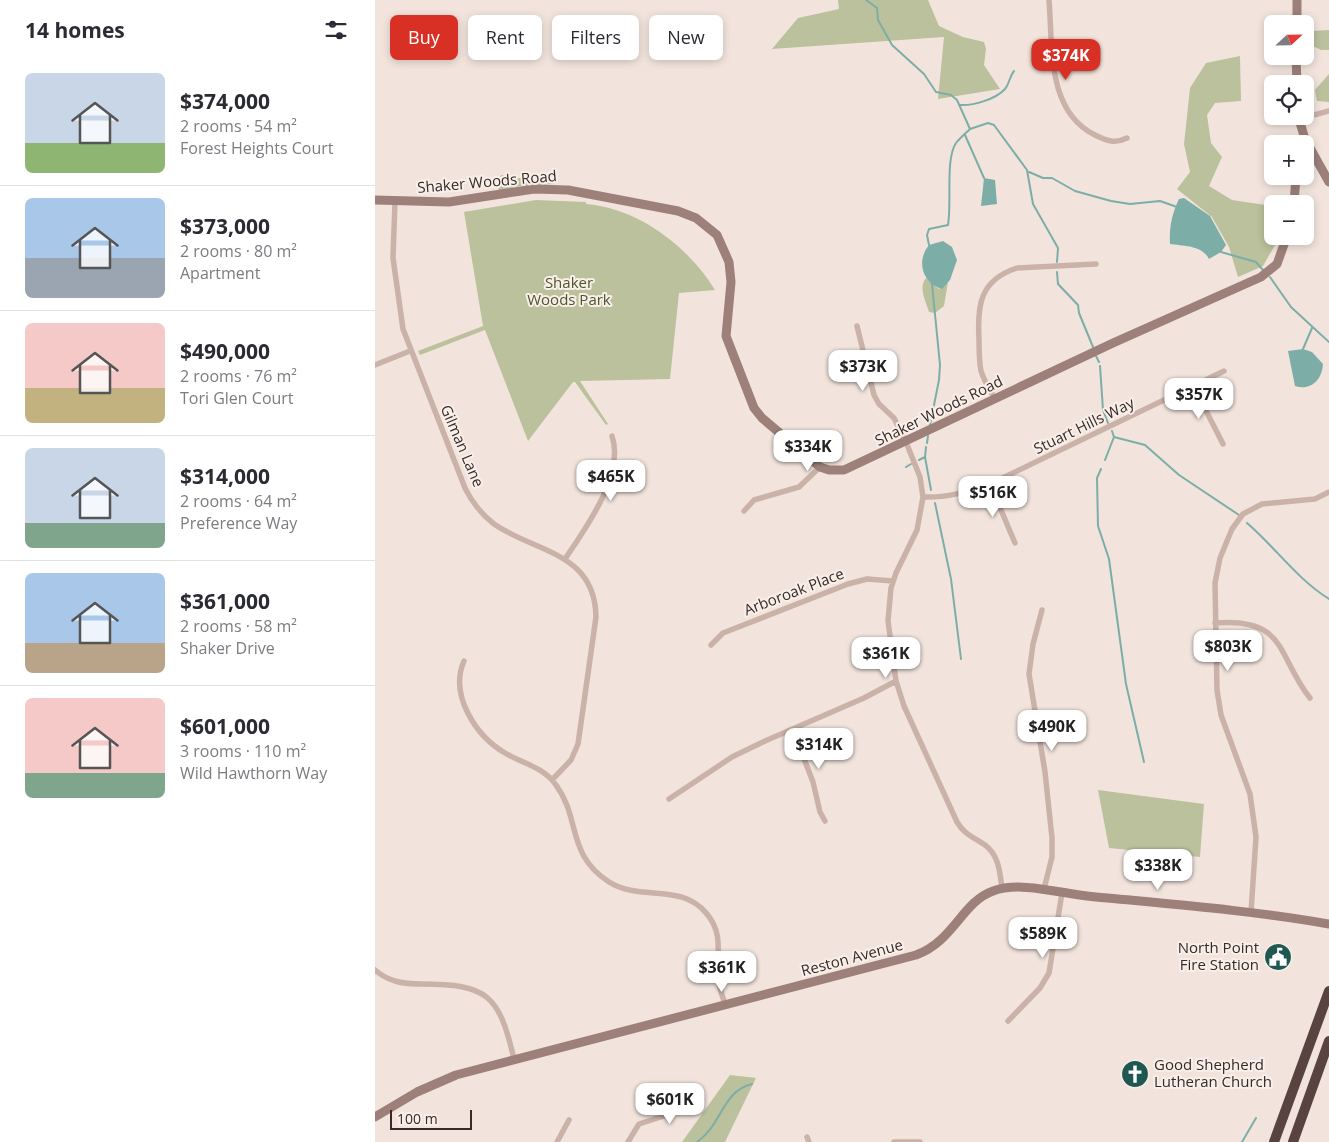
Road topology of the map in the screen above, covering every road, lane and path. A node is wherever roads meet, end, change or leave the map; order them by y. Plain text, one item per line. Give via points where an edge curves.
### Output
1 (1049, 0) edge
2 (1297, 0) edge
3 (1297, 15) edge
4 (1329, 111) edge
5 (1314, 114) edge
6 (1127, 138) dead end
7 (1314, 159) edge
8 (1329, 182) edge
9 (375, 200) edge
10 (395, 202) junction
11 (1284, 245) edge
12 (1096, 264) dead end
13 (857, 326) dead end
14 (410, 351) junction
15 (375, 365) edge
16 (1224, 371) dead end
17 (1194, 387) junction
18 (995, 399) junction
19 (612, 436) dead end
20 (906, 442) junction
21 (1223, 444) dead end
22 (820, 466) junction
23 (990, 484) junction
24 (1329, 492) edge
25 (923, 496) junction
26 (744, 511) dead end
27 (1015, 543) dead end
28 (565, 559) junction
29 (893, 581) junction
30 (1042, 610) dead end
31 (1215, 623) junction
32 (711, 645) dead end
33 (464, 661) dead end
34 (896, 681) junction
35 (1310, 698) dead end
36 (793, 730) junction
37 (552, 780) junction
38 (669, 799) dead end
39 (825, 821) dead end
40 (1002, 889) junction
41 (1044, 889) junction
42 (1062, 893) junction
43 (1251, 912) junction
44 (1329, 924) edge
45 (375, 970) edge
46 (1329, 991) edge
47 (725, 1004) junction
48 (1008, 1021) dead end
49 (1329, 1042) edge
50 (514, 1059) junction
51 (683, 1089) dead end
52 (375, 1117) edge
53 (569, 1120) dead end
54 (557, 1142) edge
55 (629, 1142) edge
56 (894, 1142) edge
57 (920, 1142) edge
58 (1274, 1142) edge
59 (1293, 1142) edge

1 - 6 street via 1060,98 1079,124 1091,133 1118,142
2 - 3 street
4 - 5 street
7 - 8 street
9 - 10 street, Shaker Woods Road
10 - 14 street, Gilman Lane via 394,272
10 - 22 street, Shaker Woods Road via 449,202 534,189 568,190 678,211 696,218 717,235 729,262 731,282 727,336 749,399 762,418
11 - 18 street, Shaker Woods Road via 1277,264 1261,277
12 - 18 street via 1017,268 1007,271 990,284 980,303 979,345 981,370
13 - 20 street via 874,396 896,421
14 - 15 street
14 - 28 street, Gilman Lane via 465,488 478,509 505,530
16 - 17 street, Stuart Hills Way
17 - 21 street
17 - 23 street, Stuart Hills Way
18 - 20 street, Shaker Woods Road
19 - 28 street via 615,454 604,492
20 - 22 street, Shaker Woods Road via 838,471
20 - 25 street via 920,477
22 - 26 street via 799,487 754,500
23 - 25 street, Stuart Hills Way via 962,494
23 - 27 street
24 - 31 street via 1315,499 1262,504 1243,514 1232,529 1220,558 1215,583
25 - 29 street via 917,530
28 - 37 street, Gilman Lane via 588,582 596,617 579,744 571,760
29 - 32 street, Arboroak Place via 867,579 849,584 723,633
29 - 34 street via 888,621
30 - 41 street via 1029,674 1052,838 1052,857
31 - 35 street via 1245,624 1274,638
31 - 43 street via 1221,715 1248,788 1255,828
33 - 37 street via 460,674 461,690 466,709 478,729 505,753 540,770
34 - 36 street
34 - 40 street via 904,706 957,822 967,835 986,846 995,856
36 - 38 street via 732,757
36 - 39 street
37 - 47 street via 565,800 582,854 600,875 625,889 678,894 697,904 708,915 719,942 718,982
40 - 41 street, Reston Avenue
40 - 47 street, Reston Avenue via 980,898 942,941 925,952
41 - 42 street, Reston Avenue
42 - 43 street, Reston Avenue
42 - 48 street via 1049,973 1040,988
43 - 44 street, Reston Avenue
45 - 50 street via 399,982 463,986 483,994 504,1020
46 - 58 highway
47 - 50 street, Reston Avenue
49 - 59 highway
50 - 52 street, Reston Avenue via 432,1084
51 - 55 street via 672,1111 663,1118 639,1124
53 - 54 street
56 - 57 street

